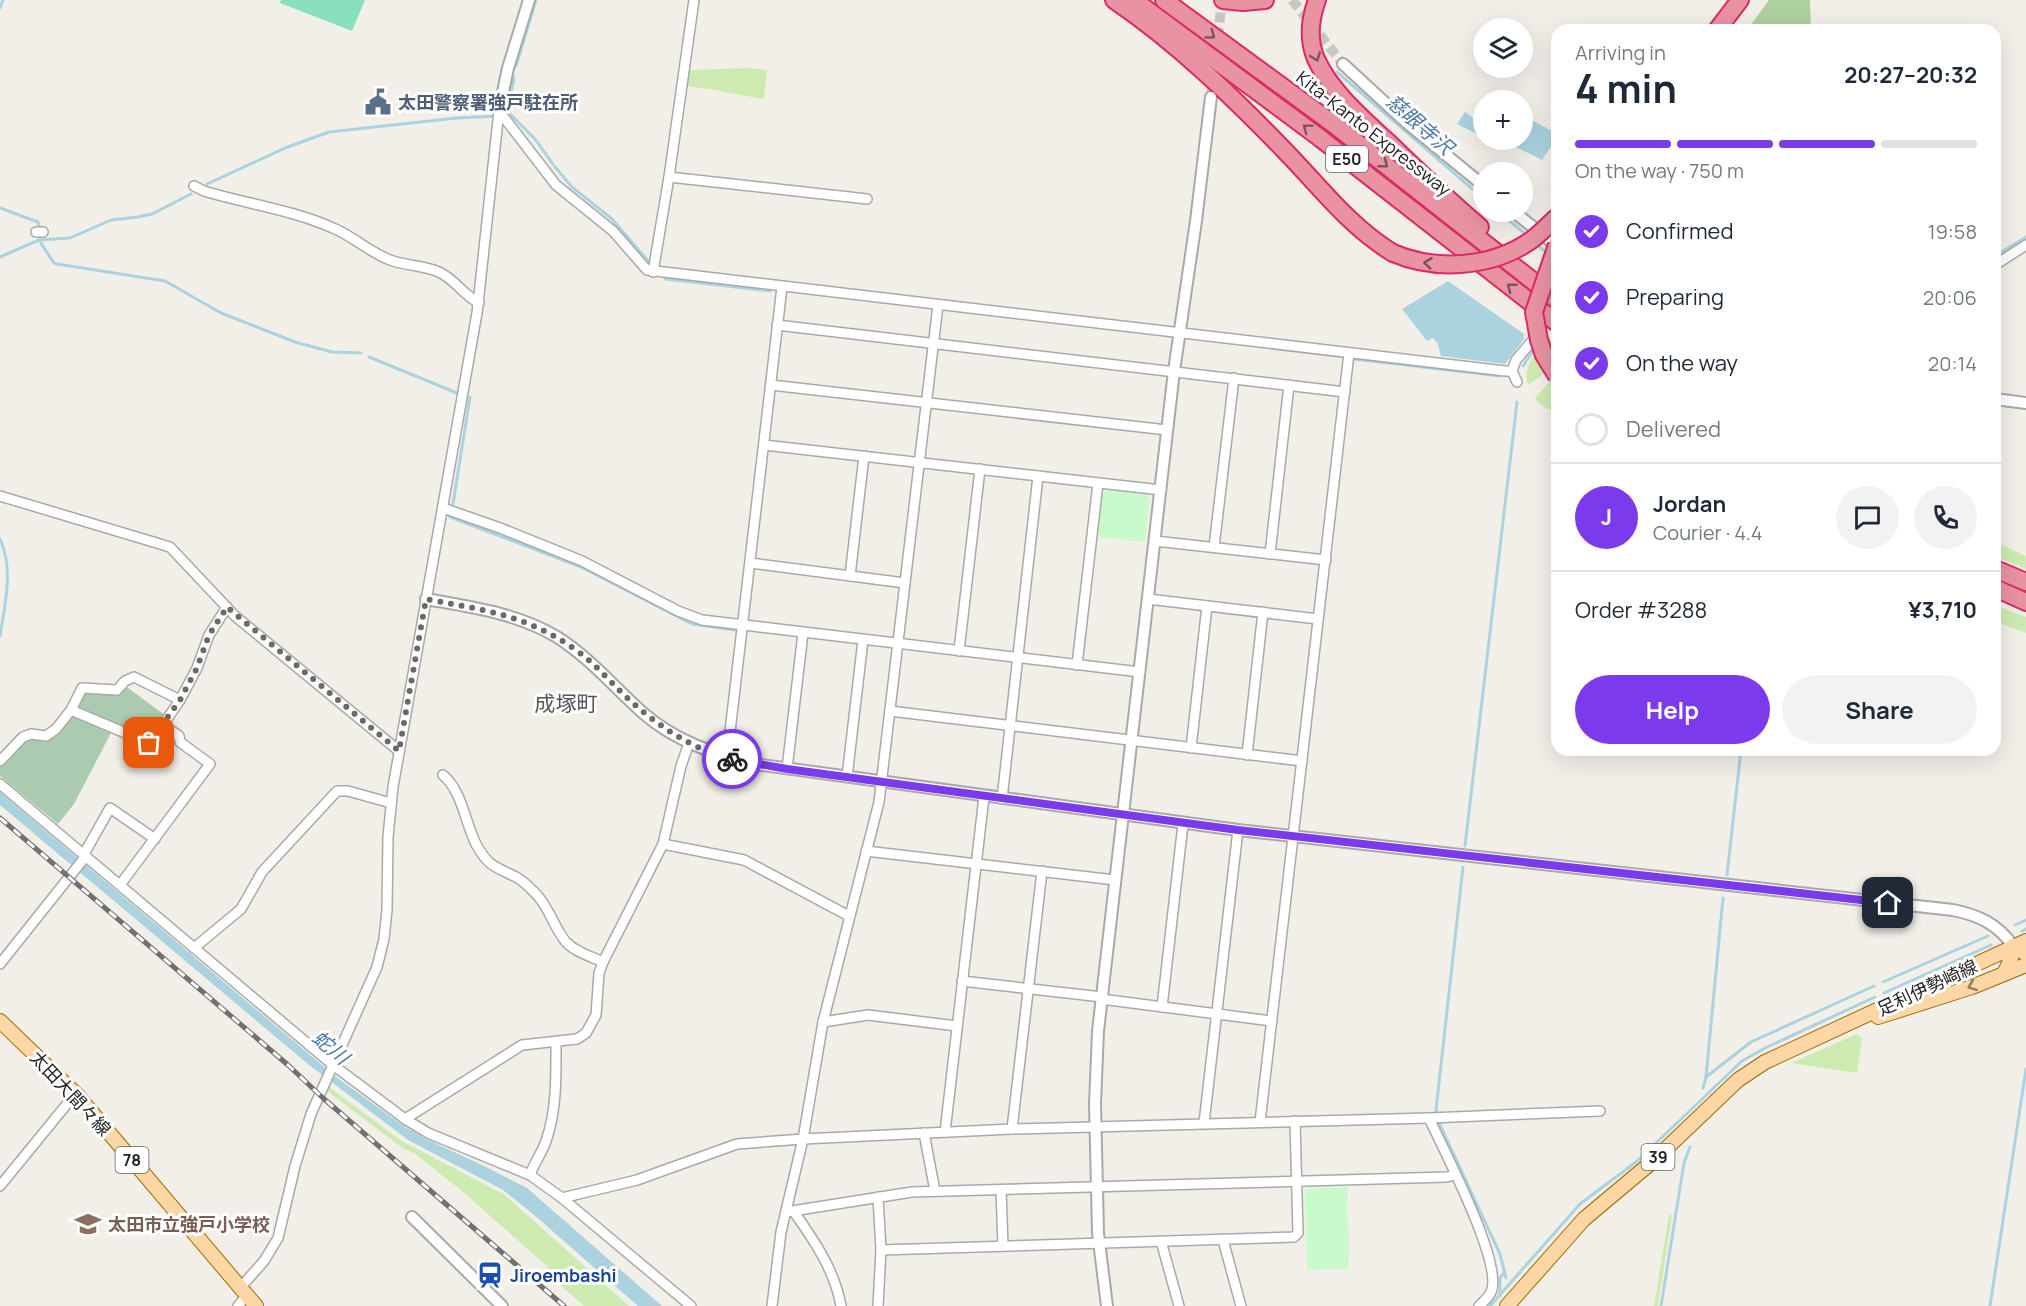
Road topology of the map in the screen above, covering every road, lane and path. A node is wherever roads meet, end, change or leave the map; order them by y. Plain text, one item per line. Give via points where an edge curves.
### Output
1 (529, 0) edge
2 (694, 0) edge
3 (1114, 0) edge
4 (1134, 0) edge
5 (1164, 0) edge
6 (1223, 0) edge
7 (1265, 0) edge
8 (1317, 0) edge
9 (1740, 0) edge
10 (1722, 24) edge
11 (1343, 64) tunnel mouth
12 (1210, 97) tunnel mouth
13 (499, 111) junction
14 (669, 177) junction
15 (1473, 177) edge
16 (194, 186) dead end
17 (867, 199) dead end
18 (1527, 222) edge
19 (1551, 222) edge
20 (1551, 241) edge
21 (2026, 245) edge
22 (2001, 261) edge
23 (1551, 263) edge
24 (653, 272) junction
25 (782, 286) junction
26 (1551, 295) edge
27 (1551, 296) edge
28 (478, 303) junction
29 (938, 305) junction
30 (777, 325) junction
31 (1550, 326) edge
32 (1179, 333) junction
33 (934, 343) junction
34 (1349, 353) junction
35 (1551, 366) edge
36 (1174, 371) junction
37 (1512, 371) junction
38 (1234, 378) junction
39 (1517, 382) dead end
40 (771, 385) junction
41 (1289, 385) junction
42 (1345, 392) junction
43 (2001, 400) edge
44 (926, 403) junction
45 (2026, 403) edge
46 (1167, 430) junction
47 (764, 445) junction
48 (864, 456) junction
49 (920, 463) junction
50 (980, 470) junction
51 (1038, 476) junction
52 (1098, 483) junction
53 (1161, 490) junction
54 (0, 496) edge
55 (443, 508) junction
56 (1155, 541) junction
57 (1214, 548) junction
58 (1270, 554) junction
59 (1326, 560) junction
60 (750, 563) junction
61 (2001, 572) edge
62 (850, 576) junction
63 (2026, 582) edge
64 (905, 583) junction
65 (2001, 591) edge
66 (426, 599) junction
67 (1148, 599) junction
68 (2026, 602) edge
69 (1208, 606) junction
70 (227, 607) junction
71 (1263, 612) junction
72 (1318, 619) junction
73 (743, 626) junction
74 (803, 633) junction
75 (864, 640) junction
76 (898, 644) junction
77 (959, 651) junction
78 (1018, 658) junction
79 (1077, 665) junction
80 (1140, 672) junction
81 (180, 700) junction
82 (71, 710) junction
83 (891, 711) junction
84 (163, 725) junction
85 (1010, 726) junction
86 (1132, 741) junction
87 (689, 743) junction
88 (1191, 748) junction
89 (399, 751) junction
90 (1247, 755) junction
91 (727, 757) junction
92 (0, 761) edge
93 (1302, 762) junction
94 (787, 769) junction
95 (443, 775) dead end
96 (847, 777) junction
97 (882, 782) junction
98 (0, 784) edge
99 (984, 797) junction
100 (1002, 799) junction
101 (391, 803) junction
102 (1122, 816) junction
103 (1183, 824) junction
104 (1238, 830) junction
105 (1294, 836) junction
106 (155, 839) junction
107 (663, 844) junction
108 (866, 850) junction
109 (84, 856) junction
110 (976, 863) junction
111 (1042, 871) junction
112 (1115, 880) junction
113 (120, 885) junction
114 (849, 916) junction
115 (2020, 943) edge
116 (194, 948) junction
117 (2026, 954) edge
118 (603, 962) junction
119 (0, 964) edge
120 (2026, 965) edge
121 (2004, 974) junction
122 (962, 981) junction
123 (1029, 988) junction
124 (1101, 998) junction
125 (1162, 1007) junction
126 (1217, 1014) junction
127 (0, 1021) edge
128 (1272, 1021) junction
129 (823, 1022) junction
130 (957, 1026) junction
131 (1828, 1033) junction
132 (556, 1042) junction
133 (332, 1067) junction
134 (77, 1095) junction
135 (1600, 1111) dead end
136 (1430, 1118) junction
137 (405, 1119) junction
138 (1295, 1120) junction
139 (1260, 1122) junction
140 (1204, 1123) junction
141 (1096, 1127) junction
142 (1012, 1129) junction
143 (945, 1132) junction
144 (924, 1133) junction
145 (803, 1139) junction
146 (530, 1175) junction
147 (1455, 1175) junction
148 (1297, 1182) junction
149 (0, 1186) edge
150 (1097, 1186) junction
151 (1001, 1190) junction
152 (935, 1191) junction
153 (878, 1197) junction
154 (562, 1198) junction
155 (790, 1212) junction
156 (412, 1217) dead end
157 (1222, 1240) junction
158 (1161, 1241) junction
159 (1099, 1243) junction
160 (1003, 1246) junction
161 (881, 1250) junction
162 (242, 1296) edge
163 (256, 1306) edge
164 (502, 1306) edge
165 (691, 1306) edge
166 (772, 1306) edge
167 (840, 1306) edge
168 (878, 1306) edge
169 (1107, 1306) edge
170 (1179, 1306) edge
171 (1239, 1306) edge
172 (1479, 1306) edge
173 (1507, 1306) edge

1 - 13 street
2 - 14 street
19 -> 3 highway, bridge via 1528,243 1493,258 1461,264 1419,262 1392,252 1357,227 1284,149 1193,62
31 -> 4 highway, Kita-Kanto Expressway / E50 via 1320,138
5 -> 27 highway, Kita-Kanto Expressway / E50 via 1332,123
6 - 7 highway
8 -> 26 highway via 1311,18 1313,47 1333,86 1430,183 1519,259
9 - 10 highway
11 - 15 street
12 - 32 street
13 - 24 street via 556,185 613,231
13 - 28 street
14 - 17 street
14 - 24 street
16 - 28 street via 337,229 390,260 454,280
18 - 20 street
21 - 22 street
23 - 35 highway, bridge via 1534,312 1539,340
24 - 25 street
25 - 29 street
25 - 30 street
28 - 55 street
29 - 32 street
29 - 33 street
30 - 33 street
30 - 40 street
31 - 37 street via 1516,360
32 - 34 street
32 - 36 street
33 - 36 street
33 - 44 street
34 - 37 street
34 - 42 street
36 - 38 street
36 - 46 street
37 - 39 street
38 - 41 street
38 - 57 street
40 - 44 street
40 - 47 street
41 - 42 street
41 - 58 street
42 - 59 street
43 - 45 street
44 - 46 street
44 - 49 street
46 - 53 street
47 - 48 street
47 - 60 street
48 - 49 street
48 - 62 street
49 - 50 street
49 - 64 street
50 - 51 street
50 - 77 street
51 - 52 street
51 - 78 street
52 - 53 street
52 - 79 street
53 - 56 street
54 - 70 street via 165,545
55 - 66 street
55 - 73 street via 582,561 691,617
56 - 57 street
56 - 67 street
57 - 58 street
58 - 59 street
59 - 72 street
60 - 62 street
60 - 73 street
61 - 63 highway
62 - 64 street
64 - 76 street
65 - 68 highway
66 - 87 street via 503,614 555,636 592,663 645,714
66 - 89 street
67 - 69 street
67 - 80 street
69 - 71 street
69 - 88 street
70 - 81 street via 209,635
70 - 89 street
71 - 72 street
71 - 90 street
72 - 93 street
73 - 74 street
73 - 91 street
74 - 75 street
74 - 94 street
75 - 76 street
75 - 96 street
76 - 77 street
76 - 83 street
77 - 78 street
78 - 79 street
78 - 85 street
79 - 80 street
80 - 86 street
81 - 82 street via 134,677 117,690 82,688
81 - 84 street
82 - 84 street via 149,743
82 - 92 street via 56,729 46,736 22,737
83 - 85 street
83 - 97 street
84 - 106 street via 210,764
85 - 86 street
85 - 100 street
86 - 88 street
86 - 102 street
87 - 91 street
87 - 107 street
88 - 90 street
89 - 101 street
90 - 93 street
91 - 94 street
93 - 105 street
94 - 96 street
95 - 118 street via 487,860 535,893 566,942
96 - 97 street
97 - 99 street
97 - 108 street
98 - 109 street
99 - 100 street
99 - 110 street
100 - 102 street
101 - 116 street via 337,791 262,872 241,909
101 - 133 street via 384,939 377,967
102 - 103 street
102 - 112 street
103 - 104 street
103 - 125 street
104 - 105 street
104 - 126 street
105 - 115 street via 1953,910 1975,916
105 - 128 street
106 - 109 street via 110,808
106 - 113 street
107 - 114 street via 744,860
107 - 118 street
108 - 110 street
108 - 114 street
109 - 113 street
109 - 119 street
110 - 111 street
110 - 122 street
111 - 112 street
111 - 123 street
112 - 124 street
113 - 116 street
114 - 129 street
115 - 117 main road
115 - 121 main road
115 - 131 main road, 足利伊勢崎線 / 39
116 - 133 street
118 - 132 street via 592,1025 578,1039
120 - 121 main road, 足利伊勢崎線 / 39
121 -> 131 main road, 足利伊勢崎線 / 39
122 - 123 street
122 - 130 street
123 - 124 street
123 - 142 street
124 - 125 street
124 - 141 street
125 - 126 street
126 - 128 street
126 - 140 street
127 - 134 main road, 太田大間々線 / 78
128 - 139 street
129 - 130 street via 868,1015
129 - 145 street
130 - 143 street
131 - 173 main road, 足利伊勢崎線 / 39 via 1765,1062 1738,1080 1572,1231
132 - 137 street via 522,1045
132 - 146 street via 556,1088 548,1133
133 - 137 street
133 - 162 street via 311,1114 278,1238
134 - 149 street
134 - 162 main road, 太田大間々線 / 78
135 - 136 street
136 - 138 street
136 - 147 street
137 - 146 street via 435,1137
138 - 139 street
138 - 148 street
139 - 140 street
140 - 141 street
141 - 142 street
141 - 150 street
142 - 143 street
143 - 144 street
144 - 145 street
144 - 152 street
145 - 154 street via 737,1144 637,1179
145 - 155 street
146 - 154 street
147 - 148 street
147 - 172 street via 1492,1265 1491,1292
148 - 150 street
148 - 157 street via 1297,1236
150 - 151 street
150 - 159 street
151 - 152 street
151 - 160 street
152 - 153 street
153 - 155 street
153 - 161 street
154 - 165 street
155 - 166 street via 781,1232
155 - 167 street via 811,1237 836,1284
156 - 164 street
157 - 158 street
157 - 171 street
158 - 159 street
158 - 170 street
159 - 160 street
159 - 169 street
160 - 161 street
161 - 168 street
162 - 163 main road, 太田大間々線 / 78

